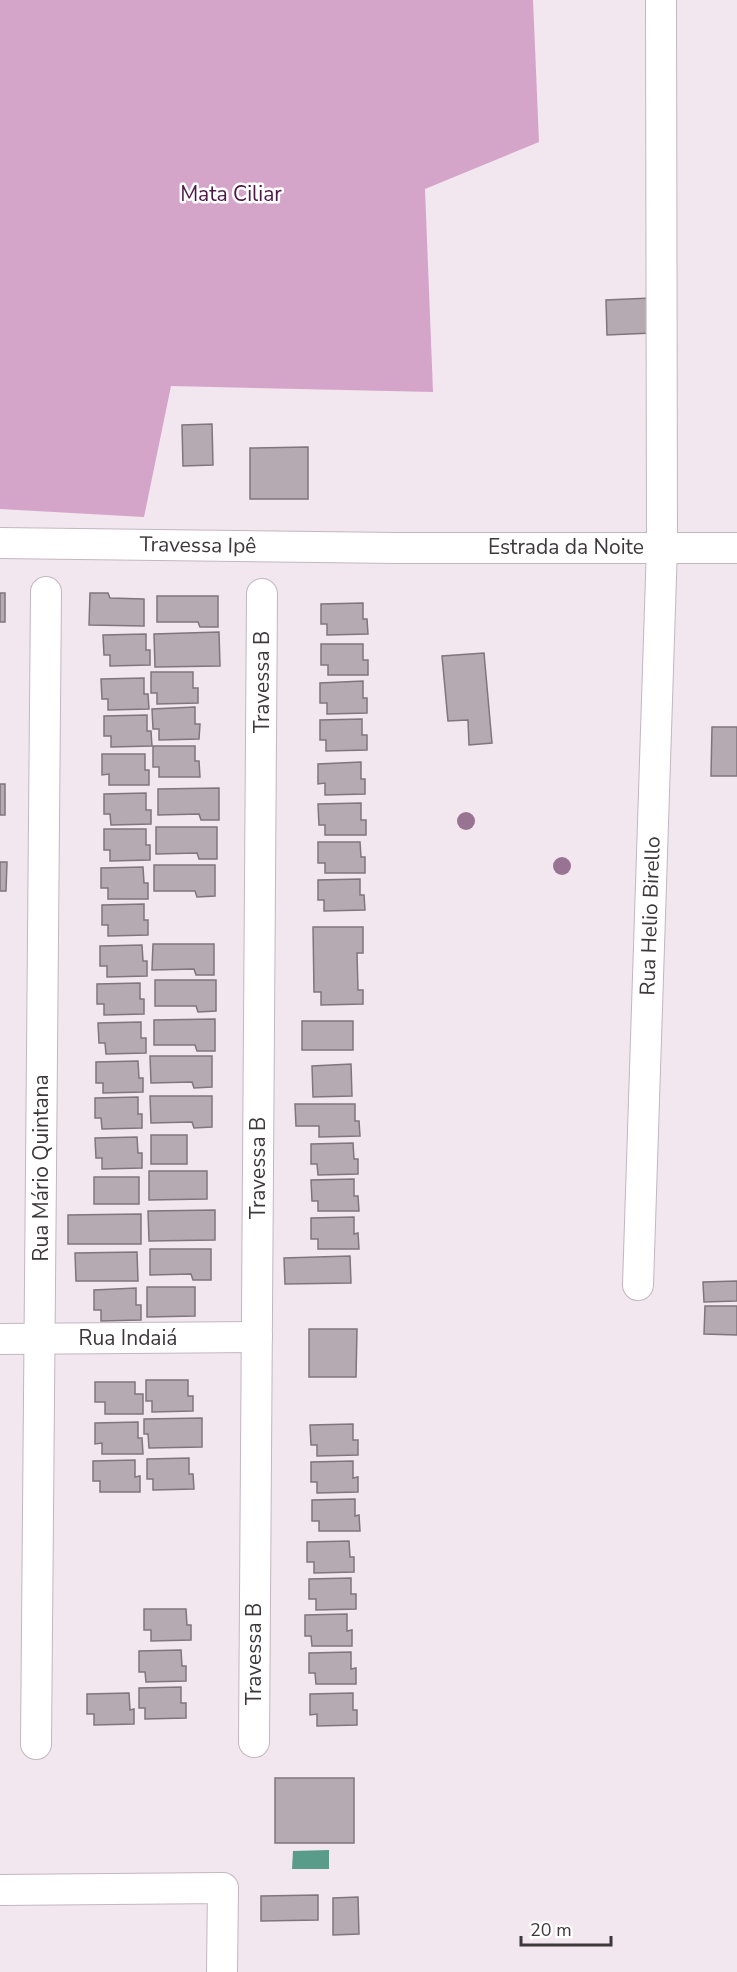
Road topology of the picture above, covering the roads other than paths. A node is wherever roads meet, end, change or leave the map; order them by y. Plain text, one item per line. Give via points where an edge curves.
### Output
1 (661, 0) edge
2 (0, 543) edge
3 (662, 546) junction
4 (396, 548) joint
5 (737, 548) edge
6 (46, 591) dead end
7 (262, 594) dead end
8 (638, 1285) dead end
9 (257, 1337) junction
10 (40, 1338) junction
11 (0, 1339) edge
12 (254, 1742) dead end
13 (36, 1744) dead end
14 (0, 1890) edge
15 (222, 1972) edge

1 - 3 street, Rua Helio Birello
2 - 4 street, Travessa Ipê
3 - 4 street, Estrada da Noite
3 - 5 street, Estrada da Noite
3 - 8 street, Rua Helio Birello
6 - 10 street, Rua Mário Quintana
7 - 9 street, Travessa B
9 - 10 street, Rua Indaiá
9 - 12 street, Travessa B
10 - 11 street, Rua Indaiá
10 - 13 street, Rua Mário Quintana
14 - 15 street via 223,1888

